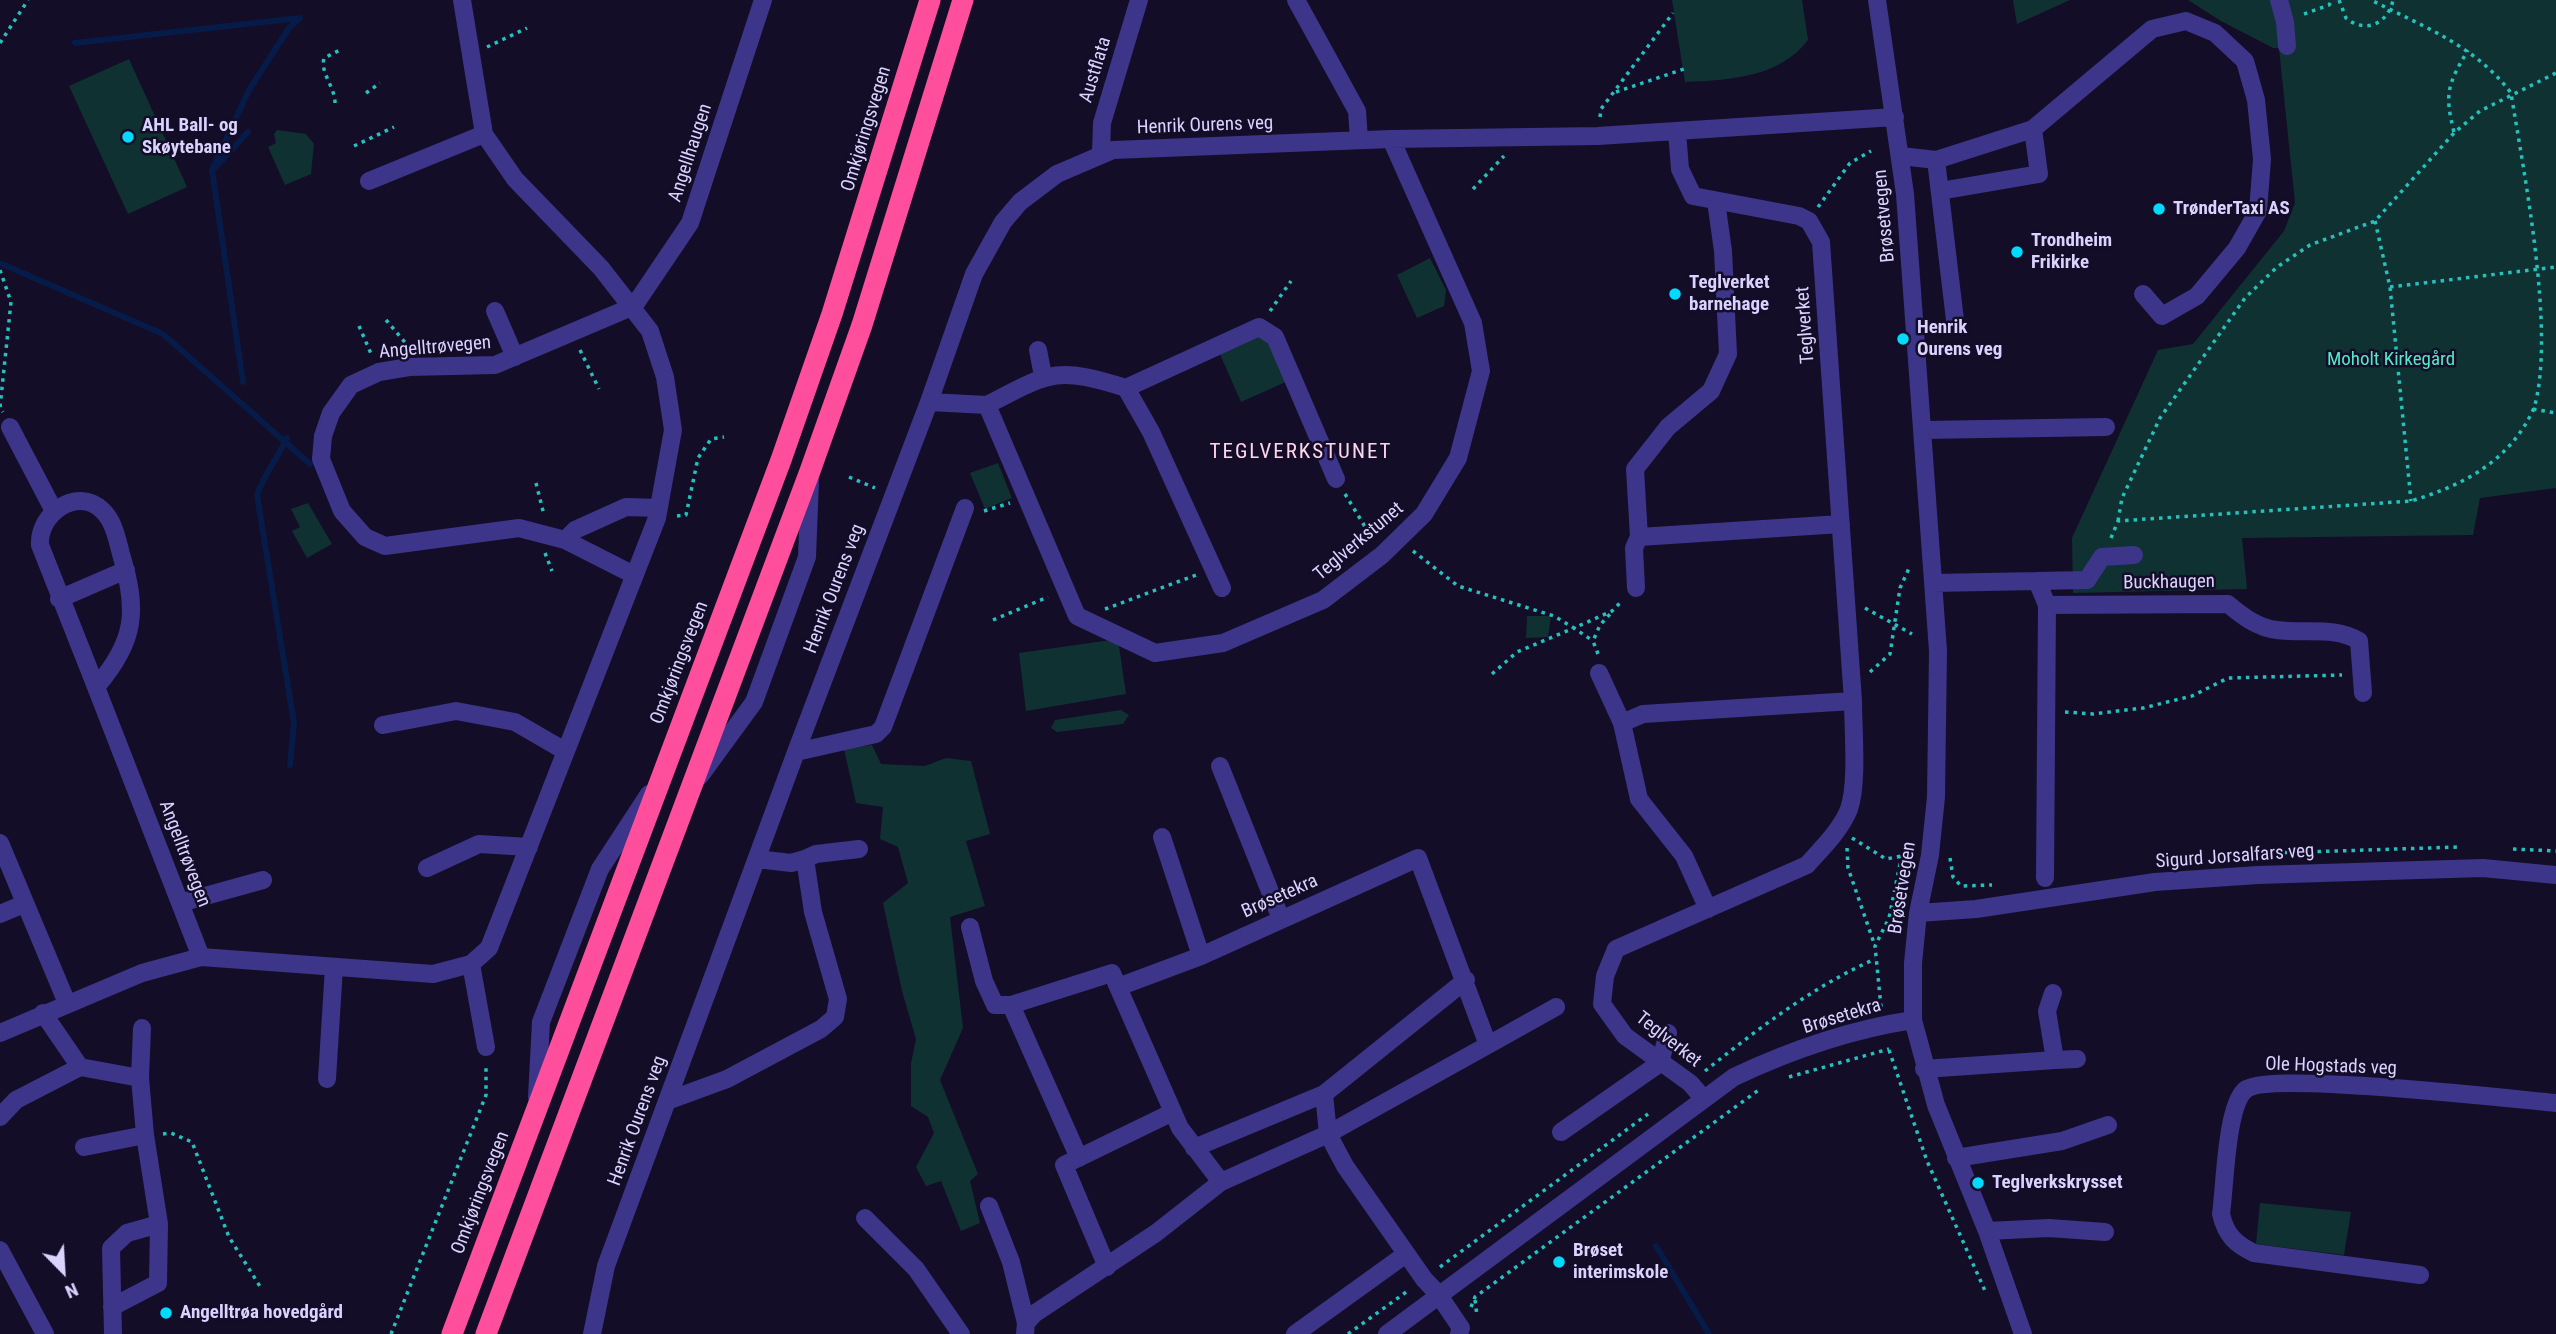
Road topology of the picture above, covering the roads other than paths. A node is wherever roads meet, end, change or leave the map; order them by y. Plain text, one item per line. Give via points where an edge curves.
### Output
1 (462, 0) edge
2 (763, 0) edge
3 (930, 0) edge
4 (963, 0) edge
5 (1139, 0) edge
6 (1296, 0) edge
7 (1877, 0) edge
8 (2279, 0) edge
9 (2287, 46) dead end
10 (1895, 117) junction
11 (2033, 129) junction
12 (1677, 131) junction
13 (484, 134) junction
14 (1391, 139) junction
15 (1359, 141) junction
16 (1101, 153) junction
17 (1901, 156) junction
18 (1936, 160) junction
19 (369, 181) dead end
20 (1940, 191) junction
21 (1716, 201) junction
22 (2143, 294) dead end
23 (634, 306) junction
24 (495, 310) dead end
25 (1955, 320) dead end
26 (1038, 350) dead end
27 (516, 357) junction
28 (1043, 376) junction
29 (1126, 388) junction
30 (929, 401) junction
31 (987, 405) junction
32 (10, 427) road end
33 (2106, 427) dead end
34 (1924, 430) junction
35 (1336, 479) road end
36 (965, 508) road end
37 (54, 511) junction
38 (658, 513) junction
39 (1841, 524) junction
40 (1639, 537) junction
41 (565, 540) junction
42 (2134, 555) dead end
43 (126, 570) junction
44 (634, 575) junction
45 (2037, 581) junction
46 (1933, 583) junction
47 (1636, 587) road end
48 (1222, 588) dead end
49 (60, 599) junction
50 (2047, 605) junction
51 (1599, 673) road end
52 (96, 687) junction
53 (2363, 693) dead end
54 (1853, 694) junction
55 (1622, 723) junction
56 (383, 725) dead end
57 (565, 751) junction
58 (796, 752) junction
59 (1220, 766) dead end
60 (1162, 837) dead end
61 (0, 843) edge
62 (528, 847) junction
63 (859, 849) dead end
64 (757, 859) junction
65 (805, 859) junction
66 (427, 868) dead end
67 (2556, 875) edge
68 (2045, 878) dead end
69 (263, 880) dead end
70 (180, 902) junction
71 (24, 904) junction
72 (1708, 909) junction
73 (0, 914) edge
74 (1918, 914) junction
75 (1281, 919) junction
76 (970, 928) dead end
77 (1201, 956) junction
78 (201, 957) junction
79 (471, 964) junction
80 (334, 967) junction
81 (1466, 980) junction
82 (1118, 987) junction
83 (2053, 993) dead end
84 (67, 1003) junction
85 (1011, 1005) junction
86 (1556, 1007) dead end
87 (43, 1013) junction
88 (1913, 1020) junction
89 (142, 1028) dead end
90 (0, 1033) edge
91 (1668, 1033) dead end
92 (1488, 1045) junction
93 (486, 1047) road end
94 (2077, 1059) dead end
95 (2055, 1060) junction
96 (1660, 1063) junction
97 (80, 1067) junction
98 (1924, 1069) junction
99 (141, 1078) junction
100 (327, 1079) dead end
101 (1324, 1094) junction
102 (1704, 1099) junction
103 (667, 1101) junction
104 (2556, 1102) edge
105 (1173, 1112) junction
106 (0, 1117) edge
107 (2108, 1125) dead end
108 (1561, 1132) dead end
109 (1328, 1134) junction
110 (145, 1135) junction
111 (84, 1147) dead end
112 (1194, 1148) junction
113 (1079, 1158) junction
114 (1956, 1158) junction
115 (1221, 1182) junction
116 (989, 1206) dead end
117 (865, 1218) dead end
118 (159, 1224) junction
119 (1987, 1231) junction
120 (2105, 1232) dead end
121 (0, 1250) edge
122 (1406, 1254) junction
123 (1107, 1267) junction
124 (2420, 1275) dead end
125 (1438, 1294) junction
126 (112, 1307) junction
127 (462, 1307) junction
128 (1025, 1329) edge
129 (1460, 1331) edge
130 (45, 1334) edge
131 (113, 1334) edge
132 (446, 1334) edge
133 (452, 1334) edge
134 (486, 1334) edge
135 (592, 1334) edge
136 (961, 1334) edge
137 (1295, 1334) edge
138 (1387, 1334) edge
139 (2023, 1334) edge

1 - 13 street
2 - 23 street, Angellhaugen via 690,223
3 - 127 highway, Omkjøringsvegen via 832,314
4 - 134 highway via 870,299 810,471
5 - 16 street, Austflata via 1102,123
6 - 15 street via 1357,111
7 - 10 street, Brøsetvegen
8 - 9 street
10 - 12 street, Henrik Ourens veg
10 - 17 street, Brøsetvegen
11 - 18 street
11 - 20 street via 2039,174
11 - 22 street via 2152,29 2186,21 2215,33 2245,61 2256,100 2262,159 2258,211 2237,248 2197,296 2162,316
12 - 14 street, Henrik Ourens veg
12 - 21 street via 1680,169 1693,196
13 - 19 street
13 - 23 street via 515,179
14 - 15 street, Henrik Ourens veg
14 - 31 street, Teglverkstunet via 1473,323 1481,371 1458,458 1424,514 1382,555 1322,600 1223,643 1155,653 1077,616
15 - 16 street, Henrik Ourens veg
16 - 30 street, Henrik Ourens veg via 1036,188 1003,222 974,274
17 - 18 street
17 - 34 street, Brøsetvegen
18 - 20 street
20 - 25 street
21 - 39 street, Teglverket via 1799,216 1809,221 1821,242
21 - 40 street via 1728,354 1711,391 1668,427 1635,469
23 - 27 street, Angelltrøvegen
23 - 38 street via 650,331 665,377 673,430
24 - 27 street
26 - 28 street
27 - 41 street, Angelltrøvegen via 495,365 379,372 351,385 331,413 321,459 342,510 365,537 385,546 519,528
28 - 29 street via 1082,374
28 - 31 street
29 - 35 street via 1259,327 1275,337
29 - 48 street
30 - 31 street
30 - 58 street, Henrik Ourens veg
32 - 37 street
33 - 34 street
34 - 46 street, Brøsetvegen
36 - 58 street via 883,727 876,734
37 - 43 street via 77,502 102,510 114,527
37 - 49 street, Angelltrøvegen via 39,537
38 - 41 street via 626,507 575,530
38 - 44 street
39 - 40 street
39 - 54 street, Teglverket
40 - 47 street via 1634,548
41 - 44 street, Angelltrøvegen
42 - 45 street via 2102,557 2087,580
43 - 49 street
43 - 52 street via 133,608 130,632
44 - 57 street
45 - 46 street
45 - 50 street
46 - 74 street, Brøsetvegen via 1937,763 1930,855
49 - 52 street, Angelltrøvegen
50 - 53 street, Buckhaugen via 2228,604 2246,619 2274,630 2346,633 2360,641
50 - 68 street
51 - 55 street
52 - 70 street, Angelltrøvegen
54 - 55 street via 1643,714
54 - 72 street, Teglverket via 1849,809 1829,841 1807,866
55 - 72 street via 1639,799 1684,856
56 - 57 street via 456,710 515,722
57 - 62 street
58 - 64 street, Henrik Ourens veg
59 - 75 street
60 - 77 street
61 - 71 street
62 - 66 street via 479,844
62 - 79 street via 489,948
63 - 65 street
64 - 65 street via 791,863
64 - 103 street, Henrik Ourens veg
65 - 103 street via 813,912 838,999 835,1017 727,1079
67 - 74 street, Sigurd Jorsalfars veg via 2483,868 2258,875 2155,882
69 - 70 street
70 - 78 street, Angelltrøvegen
71 - 73 street
71 - 84 street
72 - 96 street, Teglverket via 1616,949 1605,976 1602,1004 1625,1036
74 - 88 street, Brøsetvegen
75 - 77 street, Brøsetekra
75 - 81 street, Brøsetekra via 1418,858
76 - 85 street via 995,1005
77 - 82 street, Brøsetekra
78 - 80 street
78 - 84 street via 142,973
79 - 80 street via 433,974
79 - 93 street
80 - 100 street
81 - 92 street, Brøsetekra
81 - 101 street
82 - 85 street via 1112,973
82 - 105 street
83 - 95 street via 2047,1011
84 - 87 street
85 - 113 street
86 - 92 street
87 - 90 street
87 - 97 street
88 - 98 street, Brøsetvegen
88 - 102 street, Brøsetekra via 1884,1024 1764,1063
89 - 99 street
91 - 96 street
92 - 109 street
94 - 95 street
95 - 98 street
96 - 102 street, Teglverket via 1690,1083
96 - 108 street
97 - 99 street
97 - 106 street via 16,1100
98 - 114 street, Brøsetvegen
99 - 110 street
101 - 109 street
101 - 112 street
102 - 125 street, Brøsetekra
103 - 135 street, Henrik Ourens veg via 606,1266
104 - 124 street, Ole Hogstads veg via 2306,1083 2254,1085 2241,1094 2232,1124 2221,1214 2232,1239 2254,1254
105 - 112 street
105 - 113 street
107 - 114 street via 2062,1141
109 - 115 street
109 - 122 street
110 - 111 street
110 - 118 street
112 - 115 street
113 - 123 street via 1064,1165
114 - 119 street, Brøsetvegen
115 - 123 street
116 - 128 street via 1011,1262
117 - 136 street via 916,1269
118 - 126 street via 158,1283
118 - 126 street via 127,1233 111,1248
119 - 120 street via 2049,1228
119 - 139 street, Brøsetvegen
121 - 130 street
122 - 125 street
122 - 137 street
123 - 128 street via 1034,1314
125 - 129 street
125 - 138 street, Brøsetekra
126 - 131 street
127 - 132 street
127 - 133 highway, Omkjøringsvegen

